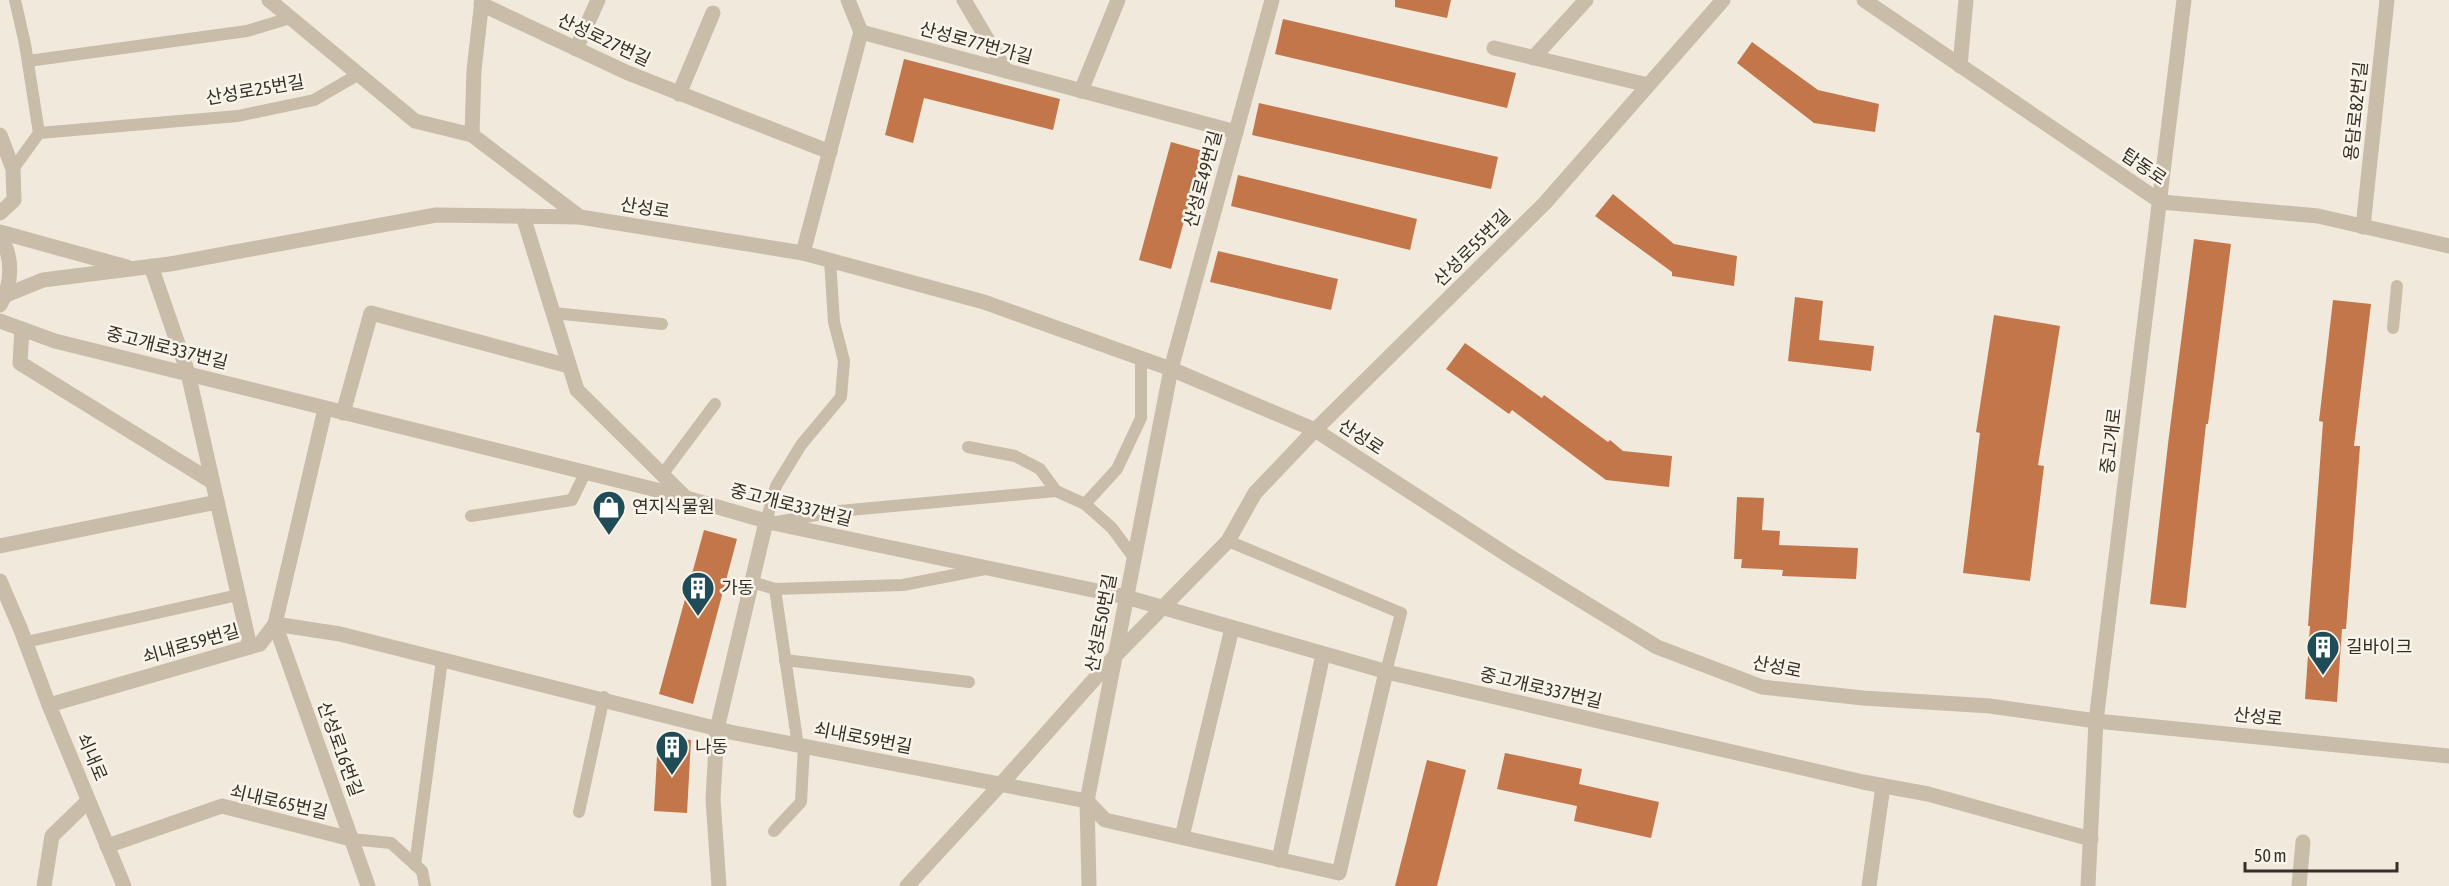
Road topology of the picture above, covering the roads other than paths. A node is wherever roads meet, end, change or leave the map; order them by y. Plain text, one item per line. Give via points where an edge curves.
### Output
1 (15, 0) edge
2 (269, 0) edge
3 (598, 0) edge
4 (848, 0) edge
5 (963, 0) edge
6 (1118, 0) edge
7 (1272, 0) edge
8 (1586, 0) edge
9 (1723, 0) edge
10 (1864, 0) edge
11 (1966, 0) edge
12 (2386, 0) edge
13 (2181, 1) edge
14 (482, 2) edge
15 (712, 13) dead end
16 (290, 18) junction
17 (861, 32) junction
18 (1494, 48) dead end
19 (576, 49) junction
20 (1533, 58) junction
21 (28, 61) junction
22 (1960, 66) junction
23 (1006, 71) junction
24 (359, 75) junction
25 (1648, 85) junction
26 (1081, 91) junction
27 (679, 94) junction
28 (1236, 132) junction
29 (39, 133) junction
30 (0, 135) edge
31 (472, 135) junction
32 (830, 152) junction
33 (13, 169) junction
34 (2161, 202) junction
35 (0, 213) edge
36 (523, 216) junction
37 (580, 217) junction
38 (2363, 227) junction
39 (0, 233) edge
40 (2449, 246) edge
41 (803, 253) junction
42 (830, 260) junction
43 (151, 266) junction
44 (130, 268) junction
45 (2397, 286) dead end
46 (3, 300) edge
47 (553, 313) junction
48 (0, 321) edge
49 (662, 324) dead end
50 (2393, 328) dead end
51 (22, 329) junction
52 (1142, 358) junction
53 (569, 366) junction
54 (1171, 369) junction
55 (188, 373) junction
56 (715, 404) dead end
57 (326, 409) junction
58 (343, 413) junction
59 (1315, 430) junction
60 (968, 447) dead end
61 (585, 472) junction
62 (663, 475) junction
63 (212, 481) junction
64 (1056, 492) junction
65 (686, 498) junction
66 (216, 502) junction
67 (1085, 504) junction
68 (471, 516) dead end
69 (770, 522) junction
70 (1228, 541) junction
71 (0, 546) edge
72 (1134, 558) junction
73 (989, 569) junction
74 (0, 581) edge
75 (752, 582) junction
76 (775, 589) junction
77 (238, 595) junction
78 (1126, 597) junction
79 (1163, 608) junction
80 (275, 624) junction
81 (1232, 628) junction
82 (26, 642) junction
83 (250, 647) junction
84 (1323, 654) junction
85 (1115, 656) junction
86 (442, 660) junction
87 (785, 660) junction
88 (1386, 672) junction
89 (969, 682) dead end
90 (603, 699) junction
91 (49, 705) junction
92 (2096, 721) junction
93 (717, 729) junction
94 (801, 746) junction
95 (2449, 756) edge
96 (1001, 784) junction
97 (1883, 786) junction
98 (88, 801) junction
99 (1087, 801) junction
100 (579, 812) dead end
101 (774, 831) dead end
102 (1182, 837) junction
103 (351, 839) junction
104 (2091, 839) junction
105 (2303, 842) dead end
106 (107, 846) junction
107 (1279, 860) junction
108 (415, 865) junction
109 (44, 886) edge
110 (124, 886) edge
111 (368, 886) edge
112 (425, 886) edge
113 (719, 886) edge
114 (907, 886) edge
115 (1089, 886) edge
116 (1869, 886) edge
117 (2088, 886) edge
118 (2299, 886) edge

1 - 21 lane
2 - 16 street
3 - 19 street
4 - 17 street
5 - 23 street
6 - 26 street
7 - 28 street, 산성로49번길
8 - 20 street
9 - 25 street, 산성로55번길
10 - 22 street, 탑동로
11 - 22 street
12 - 38 street, 용담로82번길
13 - 34 street, 중고개로
14 - 19 street, 산성로27번길
14 - 31 street, 산성로27번길
15 - 27 street
16 - 21 lane via 247,32
16 - 24 street
17 - 23 street, 산성로77번가길
17 - 32 street
18 - 20 street
19 - 27 street, 산성로27번길
20 - 25 street
21 - 29 lane
22 - 34 street, 탑동로
23 - 26 street, 산성로77번가길
24 - 29 lane, 산성로25번길 via 314,100 238,116
24 - 31 street via 415,121
25 - 59 street, 산성로55번길 via 1545,202
26 - 28 street, 산성로77번가길
27 - 32 street, 산성로27번길
28 - 54 street, 산성로49번길
29 - 33 lane
30 - 33 street
31 - 37 street
32 - 41 street
33 - 35 street via 14,200
34 - 38 street, 탑동로 via 2318,216
34 - 92 street, 중고개로
36 - 37 street, 산성로
36 - 43 street, 산성로 via 436,215
36 - 47 street
37 - 41 street, 산성로
38 - 40 street, 탑동로
39 - 44 street
39 - 46 street via 10,269
41 - 42 street, 산성로
42 - 52 street, 산성로 via 984,302
42 - 69 lane via 834,322 844,361 841,397 801,445 776,486
43 - 44 street, 산성로
43 - 55 street
44 - 46 street, 산성로 via 43,280
45 - 50 lane
47 - 49 lane
47 - 53 street
48 - 51 street, 중고개로337번길
51 - 55 street, 중고개로337번길 via 55,341
51 - 63 street via 20,363
52 - 54 street, 산성로
52 - 67 lane via 1141,418 1117,469
53 - 58 street via 371,313
53 - 62 street via 577,390
54 - 59 street, 산성로
54 - 72 street, 산성로50번길
55 - 57 street, 중고개로337번길
55 - 63 street
56 - 62 lane
57 - 58 street, 중고개로337번길
57 - 80 street
58 - 61 street, 중고개로337번길
59 - 70 street, 산성로55번길 via 1255,493
59 - 92 street, 산성로 via 1657,647 1762,687 1990,706
60 - 64 lane via 1015,456 1040,469
61 - 65 street, 중고개로337번길
61 - 68 lane via 572,500
62 - 65 street
63 - 66 street
64 - 67 lane
64 - 69 lane via 839,511
65 - 69 street, 중고개로337번길
66 - 71 street
66 - 77 street
67 - 72 lane via 1112,528
69 - 73 street, 중고개로337번길
69 - 75 street
70 - 79 street, 산성로55번길
70 - 88 lane via 1401,613
72 - 78 street, 산성로50번길
73 - 76 lane, 중고개로337번길 via 903,585
73 - 78 street, 중고개로337번길
74 - 82 street, 쇠내로
75 - 76 lane, 중고개로337번길
75 - 93 street
76 - 87 lane
77 - 82 lane
77 - 83 street
78 - 79 street, 중고개로337번길
78 - 85 street, 산성로50번길
79 - 81 street, 중고개로337번길
79 - 85 street, 산성로55번길
80 - 83 street, 쇠내로59번길 via 260,644
80 - 86 street, 쇠내로59번길 via 340,634
80 - 103 street, 산성로16번길
81 - 84 street, 중고개로337번길
81 - 102 street
82 - 91 street, 쇠내로
83 - 91 street, 쇠내로59번길
84 - 88 street, 중고개로337번길
84 - 107 street
85 - 96 street
85 - 99 street, 산성로50번길
86 - 90 street, 쇠내로59번길
86 - 108 lane
87 - 89 lane
87 - 94 lane
88 - 97 street, 중고개로337번길
88 - 107 street via 1339,873
90 - 93 street, 쇠내로59번길
90 - 100 lane
91 - 98 street, 쇠내로
92 - 95 street, 산성로
92 - 104 street, 중고개로
93 - 94 street, 쇠내로59번길
93 - 113 street via 713,799
94 - 96 street, 쇠내로59번길
94 - 101 lane via 801,801
96 - 99 street, 쇠내로59번길
96 - 114 street
97 - 104 street, 중고개로337번길 via 1928,794
97 - 116 street
98 - 106 street, 쇠내로
98 - 109 street via 51,836
99 - 102 street via 1105,820
99 - 115 street, 산성로50번길
102 - 107 street
103 - 106 street, 쇠내로65번길 via 222,806
103 - 108 lane, 쇠내로65번길 via 390,843
103 - 111 street, 산성로16번길
104 - 117 street, 중고개로
105 - 118 street
106 - 110 street, 쇠내로
108 - 112 lane, 쇠내로65번길 via 422,871

